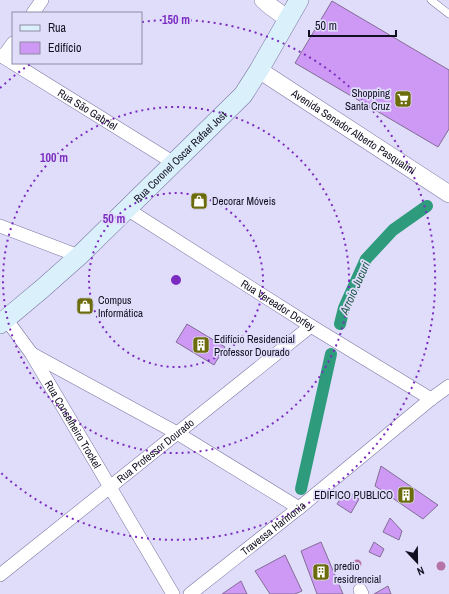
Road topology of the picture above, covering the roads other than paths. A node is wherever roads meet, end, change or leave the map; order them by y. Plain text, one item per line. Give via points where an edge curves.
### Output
1 (42, 0) edge
2 (263, 0) edge
3 (299, 0) edge
4 (431, 0) edge
5 (34, 12) edge
6 (449, 14) edge
7 (288, 18) junction
8 (12, 44) edge
9 (1, 56) edge
10 (12, 63) edge
11 (14, 64) edge
12 (259, 70) junction
13 (174, 163) junction
14 (449, 194) edge
15 (127, 208) junction
16 (0, 226) edge
17 (79, 256) junction
18 (3, 321) edge
19 (311, 326) junction
20 (31, 353) junction
21 (449, 386) edge
22 (431, 399) junction
23 (177, 433) junction
24 (111, 487) junction
25 (299, 508) junction
26 (0, 575) edge
27 (173, 594) edge
28 (190, 594) edge

1 - 5 street
2 - 7 street
3 - 7 main road, Rua Coronel Oscar Rafael Jost
4 - 6 lane
7 - 12 main road, Rua Coronel Oscar Rafael Jost
8 - 9 street
9 - 10 street, Rua São Gabriel
11 - 13 street, Rua São Gabriel
12 - 13 main road, Rua Coronel Oscar Rafael Jost via 243,95
12 - 14 street, Avenida Senador Alberto Pasqualini
13 - 15 main road, Rua Coronel Oscar Rafael Jost
15 - 17 main road, Rua Coronel Oscar Rafael Jost
15 - 19 street, Rua Vereador Dorfey
16 - 17 street
17 - 18 main road, Rua Coronel Oscar Rafael Jost
18 - 20 street, Rua Conselheiro Trockel
19 - 22 street, Rua Vereador Dorfey
19 - 23 street, Rua Professor Dourado
20 - 23 street
20 - 24 street, Rua Conselheiro Trockel
21 - 22 street, Travessa Harmonia
22 - 25 street, Travessa Harmonia
23 - 24 street, Rua Professor Dourado
23 - 25 street
24 - 26 street, Rua Professor Dourado
24 - 27 street, Rua Conselheiro Trockel
25 - 28 street, Travessa Harmonia

